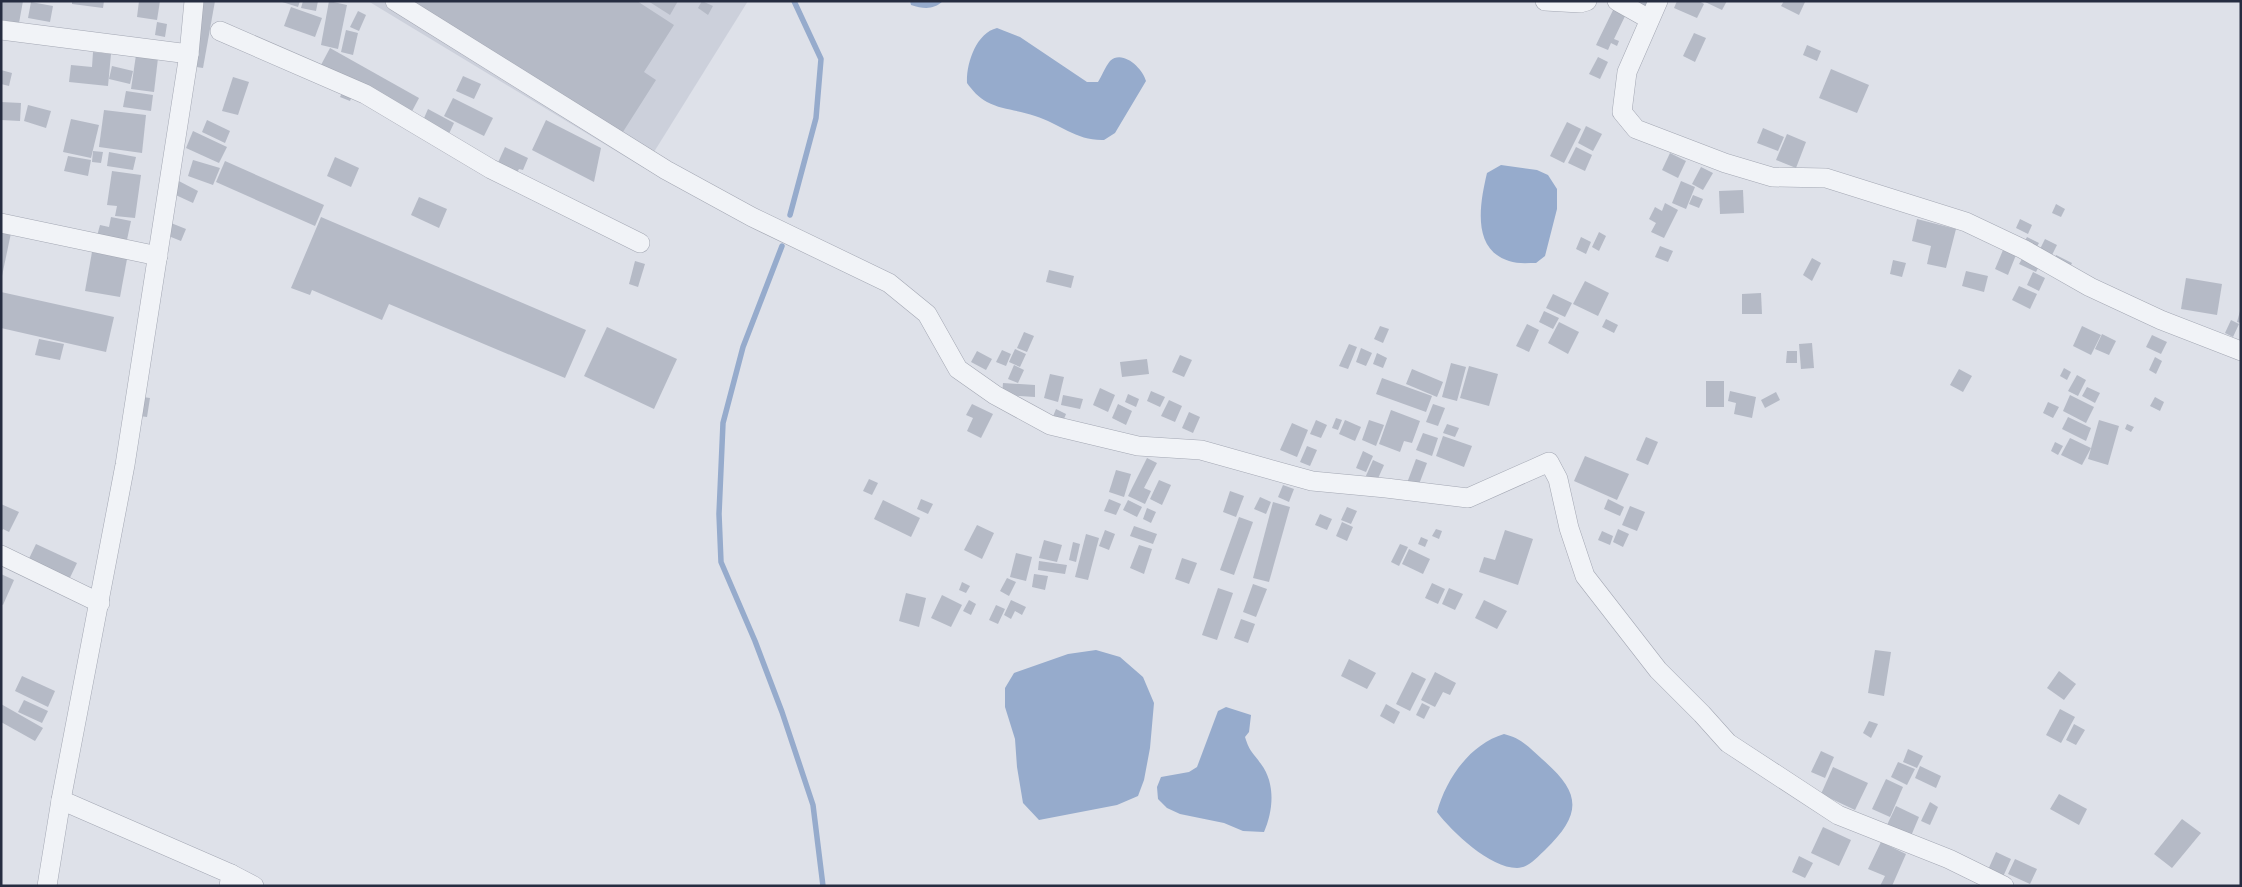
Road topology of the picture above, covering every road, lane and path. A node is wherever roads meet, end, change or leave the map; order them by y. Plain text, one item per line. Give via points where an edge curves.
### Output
1 (194, 1) edge
2 (395, 1) edge
3 (1545, 1) edge
4 (1588, 1) edge
5 (1617, 1) edge
6 (1658, 1) edge
7 (1650, 19) junction
8 (1, 30) edge
9 (220, 31) dead end
10 (188, 54) junction
11 (1, 223) edge
12 (640, 243) dead end
13 (158, 256) junction
14 (2241, 350) edge
15 (1, 555) edge
16 (100, 603) junction
17 (61, 800) junction
18 (230, 880) edge
19 (46, 886) edge
20 (254, 886) edge
21 (2004, 886) edge

1 - 10 street
2 - 21 street via 666,170 889,283 927,314 958,369 994,395 1050,425 1138,446 1201,450 1312,481 1468,498 1549,462 1558,478 1569,528 1585,576 1658,670 1728,743 1838,815 1949,859
3 - 4 street
5 - 7 street
6 - 7 street
7 - 14 street via 1627,72 1622,112 1636,129 1753,172 1772,177 1826,178 1966,222 2023,249 2090,287 2161,320
8 - 10 street
9 - 12 street via 365,94 491,169
10 - 13 street
11 - 13 street
13 - 16 street
15 - 16 street
16 - 17 street
17 - 18 street
17 - 19 street
18 - 20 street

